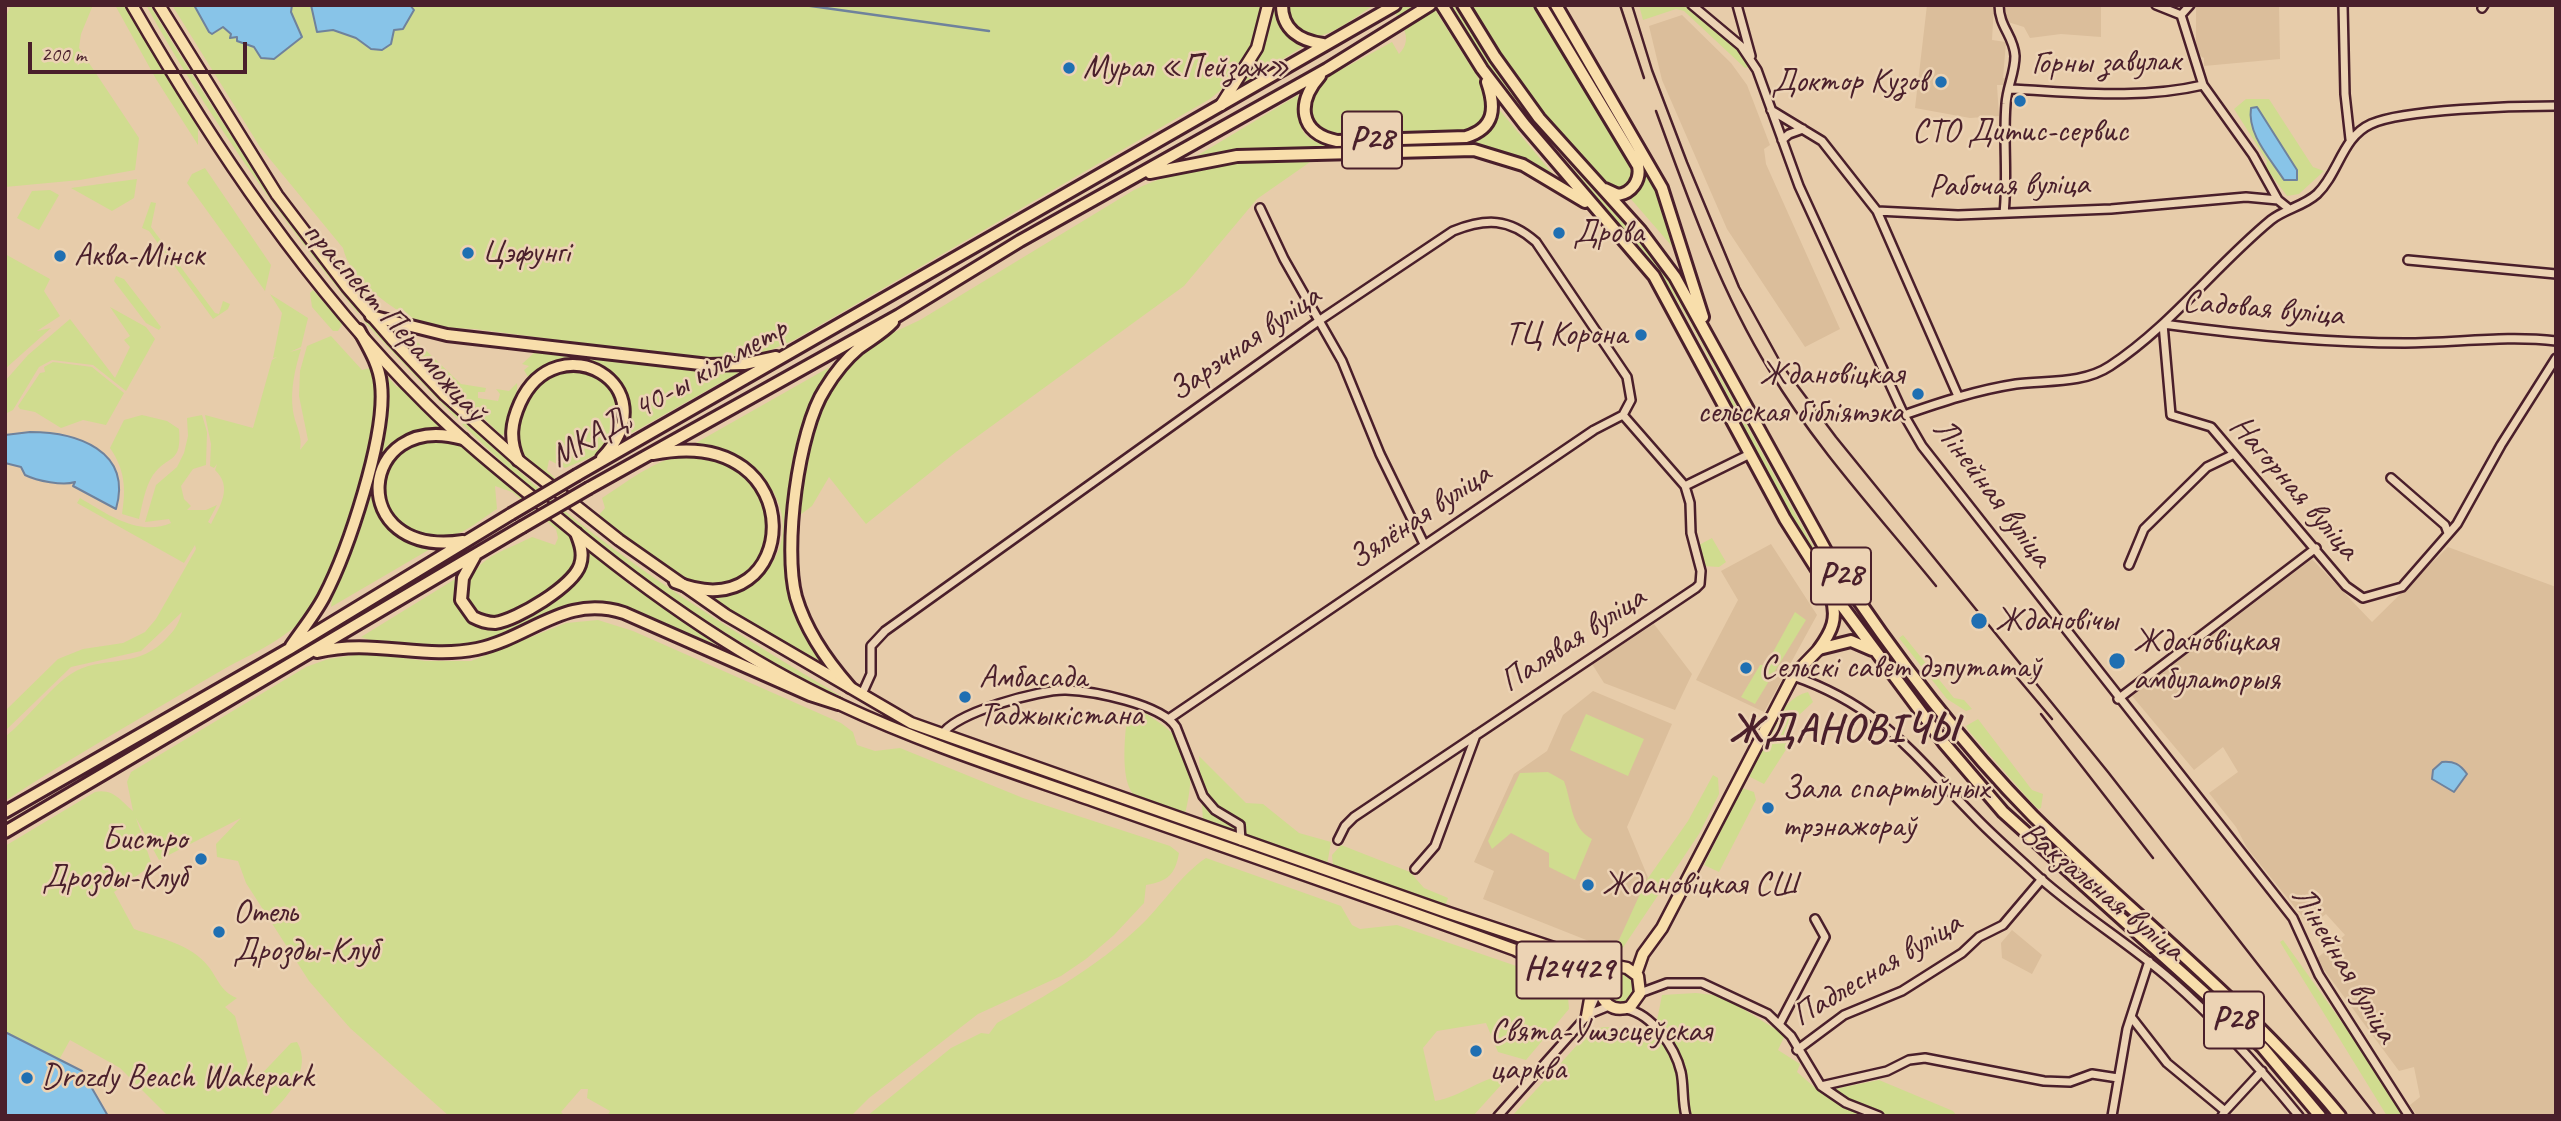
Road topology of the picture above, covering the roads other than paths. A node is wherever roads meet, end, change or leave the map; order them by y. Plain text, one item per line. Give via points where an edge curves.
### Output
1 (132, 5) edge
2 (159, 5) edge
3 (1268, 5) edge
4 (1282, 5) edge
5 (1395, 5) edge
6 (1430, 5) edge
7 (1442, 5) edge
8 (1463, 5) edge
9 (1541, 5) edge
10 (1556, 5) edge
11 (1692, 5) edge
12 (1737, 5) edge
13 (1999, 5) edge
14 (2156, 5) edge
15 (2190, 5) edge
16 (2343, 5) edge
17 (2181, 15) junction
18 (1323, 44) junction
19 (1752, 60) junction
20 (1327, 68) junction
21 (1483, 71) junction
22 (2203, 85) junction
23 (2010, 89) junction
24 (2556, 106) edge
25 (1219, 107) junction
26 (1771, 109) junction
27 (1803, 129) junction
28 (2350, 139) junction
29 (1782, 140) junction
30 (1133, 177) junction
31 (1595, 183) junction
32 (2278, 200) junction
33 (1261, 208) dead end
34 (2288, 208) junction
35 (1597, 209) junction
36 (1877, 211) junction
37 (2004, 214) junction
38 (2408, 260) dead end
39 (2556, 274) edge
40 (899, 315) junction
41 (371, 316) junction
42 (1320, 320) junction
43 (2164, 324) junction
44 (359, 330) junction
45 (1711, 340) junction
46 (2556, 341) edge
47 (788, 355) junction
48 (2556, 358) edge
49 (1958, 396) junction
50 (1623, 415) junction
51 (1904, 415) junction
52 (463, 439) junction
53 (1750, 454) junction
54 (2232, 455) junction
55 (643, 456) junction
56 (518, 460) junction
57 (594, 467) junction
58 (2391, 478) dead end
59 (1685, 486) junction
60 (576, 533) junction
61 (2445, 536) junction
62 (470, 540) junction
63 (1424, 544) junction
64 (2316, 548) junction
65 (479, 551) junction
66 (2129, 565) dead end
67 (675, 582) junction
68 (1828, 587) junction
69 (1819, 649) junction
70 (286, 651) junction
71 (1874, 651) junction
72 (304, 655) junction
73 (1793, 676) junction
74 (850, 687) junction
75 (862, 694) junction
76 (2119, 699) junction
77 (841, 706) junction
78 (1170, 718) junction
79 (1477, 733) junction
80 (942, 735) junction
81 (5, 812) edge
82 (5, 832) edge
83 (1241, 841) junction
84 (1338, 841) dead end
85 (1415, 869) dead end
86 (2042, 879) junction
87 (1815, 919) dead end
88 (1517, 951) junction
89 (1643, 954) junction
90 (2149, 961) junction
91 (1620, 967) junction
92 (1597, 989) junction
93 (1639, 993) junction
94 (1609, 1006) junction
95 (1587, 1016) junction
96 (2132, 1018) junction
97 (1780, 1023) junction
98 (1797, 1050) junction
99 (2262, 1071) junction
100 (2118, 1078) junction
101 (1821, 1086) junction
102 (2223, 1114) edge
103 (1498, 1116) edge
104 (1686, 1116) edge
105 (1879, 1116) edge
106 (2112, 1116) edge
107 (2299, 1116) edge
108 (2320, 1116) edge
109 (2340, 1116) edge
110 (2409, 1116) edge

1 - 44 main road, праспект Пераможцаў via 246,189
2 - 41 main road, праспект Пераможцаў via 277,195
3 - 25 main road via 1257,48
4 - 18 highway via 1291,30
5 - 18 highway, МКАД, 40-ы кіламетр
6 - 20 highway, МКАД, 40-ы кіламетр
7 - 21 highway, Р28
8 - 31 highway, Р28 via 1516,88
9 - 31 highway via 1637,166 1638,179 1624,194
10 - 45 highway, Р28 via 1662,188
11 - 19 street, Лінейная вуліца
12 - 19 street
13 - 23 street, Горны завулак via 2002,26 2014,45
14 - 17 street, Горны завулак
15 - 17 street, Горны завулак
16 - 28 street
17 - 22 street, Горны завулак
18 - 25 highway, МКАД, 40-ы кіламетр
19 - 26 street, Лінейная вуліца
20 - 21 highway, Р28 via 1307,92 1304,109 1314,131 1337,141 1477,133 1489,124 1494,103
20 - 30 highway, МКАД, 40-ы кіламетр
21 - 35 highway, Р28
22 - 23 street, Горны завулак via 2152,93
22 - 32 street, Горны завулак via 2221,105
23 - 37 street, Горны завулак
24 - 28 street via 2385,119
25 - 47 highway, МКАД, 40-ы кіламетр
26 - 27 street
26 - 29 street, Лінейная вуліца
27 - 29 street
27 - 36 street via 1822,141
28 - 34 street via 2325,185 2302,204
29 - 51 street, Лінейная вуліца
30 - 35 highway, Р28 via 1237,156 1474,150 1534,170
30 - 40 highway, МКАД, 40-ы кіламетр
31 - 45 highway, Р28 via 1654,248
32 - 34 street
32 - 37 street, Рабочая вуліца via 2246,197
33 - 42 street
34 - 43 street
35 - 53 highway, Р28 via 1654,275
36 - 37 street, Рабочая вуліца
36 - 49 street, Лінейная вуліца
38 - 39 street
40 - 55 highway, МКАД, 40-ы кіламетр
40 - 74 highway via 852,355 827,386 810,419 800,463 790,562 796,597 823,654
41 - 47 highway via 447,335 709,365
41 - 56 main road, праспект Пераможцаў via 445,395
42 - 50 street, Зарэчная вуліца via 1453,231 1476,222 1501,222 1536,242 1626,377 1632,393
42 - 63 street
42 - 75 street, Зарэчная вуліца via 885,631 871,646 871,674
43 - 46 street, Садовая вуліца via 2338,342 2525,337
43 - 49 street, Садовая вуліца via 2094,374
43 - 54 street, Нагорная вуліца via 2170,413 2211,427
44 - 52 main road, праспект Пераможцаў
44 - 70 highway via 377,365 381,386 369,473 329,586
45 - 109 highway, Р28 via 1830,558 1885,637 1977,753 2032,815 2256,1022
47 - 57 highway, МКАД, 40-ы кіламетр
48 - 61 street via 2465,511
49 - 51 street, Садовая вуліца
50 - 59 street
50 - 63 street, Зялёная вуліца
51 - 76 street, Лінейная вуліца via 1958,496
52 - 60 main road, праспект Пераможцаў
52 - 62 highway via 436,433 414,438 383,466 378,492 384,513 407,534 429,542
53 - 59 street
53 - 68 highway, Р28
54 - 64 street, Нагорная вуліца
54 - 66 street via 2207,467 2144,529
55 - 65 highway, МКАД, 40-ы кіламетр, bridge
55 - 67 highway via 678,449 721,455 756,479 772,509 772,544 748,579 730,588 704,591
56 - 57 highway via 511,428 527,390 552,369 580,365 612,380 624,411 620,433
56 - 67 main road, праспект Пераможцаў
57 - 62 highway, МКАД, 40-ы кіламетр, bridge
58 - 61 street via 2445,525
59 - 79 street, Палявая вуліца via 1700,584
60 - 65 highway via 582,562 571,580 523,613 495,623 473,618 461,600 467,568
60 - 77 main road, праспект Пераможцаў via 701,625
61 - 64 street, Нагорная вуліца via 2402,587 2362,598 2346,586
62 - 70 highway, МКАД, 40-ы кіламетр
63 - 78 street, Зялёная вуліца
64 - 76 street
65 - 72 highway, МКАД, 40-ы кіламетр
67 - 74 main road, праспект Пераможцаў
68 - 69 highway, Н24429 via 1835,618
68 - 71 highway, Р28
69 - 71 highway via 1851,641
69 - 73 main road, Н24429
70 - 81 highway, МКАД, 40-ы кіламетр
71 - 108 highway, Р28 via 2003,812 2213,1000 2263,1048
72 - 77 highway via 355,645 474,649 567,611 596,606 624,613
72 - 82 highway, МКАД, 40-ы кіламетр
73 - 86 street, Вакзальная вуліца via 1831,690 1881,720
73 - 89 main road, Н24429 via 1662,928
74 - 75 main road, праспект Пераможцаў
74 - 77 main road via 850,700
75 - 80 main road, праспект Пераможцаў via 897,716
76 - 110 street, Лінейная вуліца via 2293,918 2319,975
77 - 88 main road, праспект Пераможцаў via 1005,770
78 - 80 street via 1103,695 1064,690 1009,702 953,722
78 - 83 street via 1188,751 1203,796 1215,810 1240,825
79 - 84 street, Палявая вуліца via 1354,817
79 - 85 street via 1435,846
80 - 83 main road, праспект Пераможцаў
83 - 91 main road, праспект Пераможцаў via 1449,914
86 - 90 street, Вакзальная вуліца
86 - 98 street, Падлесная вуліца via 2003,925 1914,984 1844,1015
87 - 97 street via 1825,937
88 - 92 main road via 1589,974
88 - 95 main road, Н24429 via 1584,980 1589,989
89 - 91 main road, Н24429
89 - 93 main road, Н24429
90 - 96 street
90 - 99 street, Вакзальная вуліца
91 - 92 main road, Н24429 via 1606,971
91 - 93 main road, Н24429
92 - 94 main road, Н24429
92 - 95 street, Н24429
93 - 94 main road, Н24429 via 1625,1008
93 - 97 street, Падлесная вуліца via 1679,981 1702,983
93 - 104 street via 1681,1072
94 - 95 street, Н24429
95 - 103 street, Н24429
96 - 100 street
96 - 102 street via 2167,1063
97 - 98 street, Падлесная вуліца
98 - 101 street
99 - 102 street
99 - 107 street, Вакзальная вуліца
100 - 101 street via 2092,1074 2070,1082 2044,1080 1925,1058
100 - 106 street
101 - 105 street

